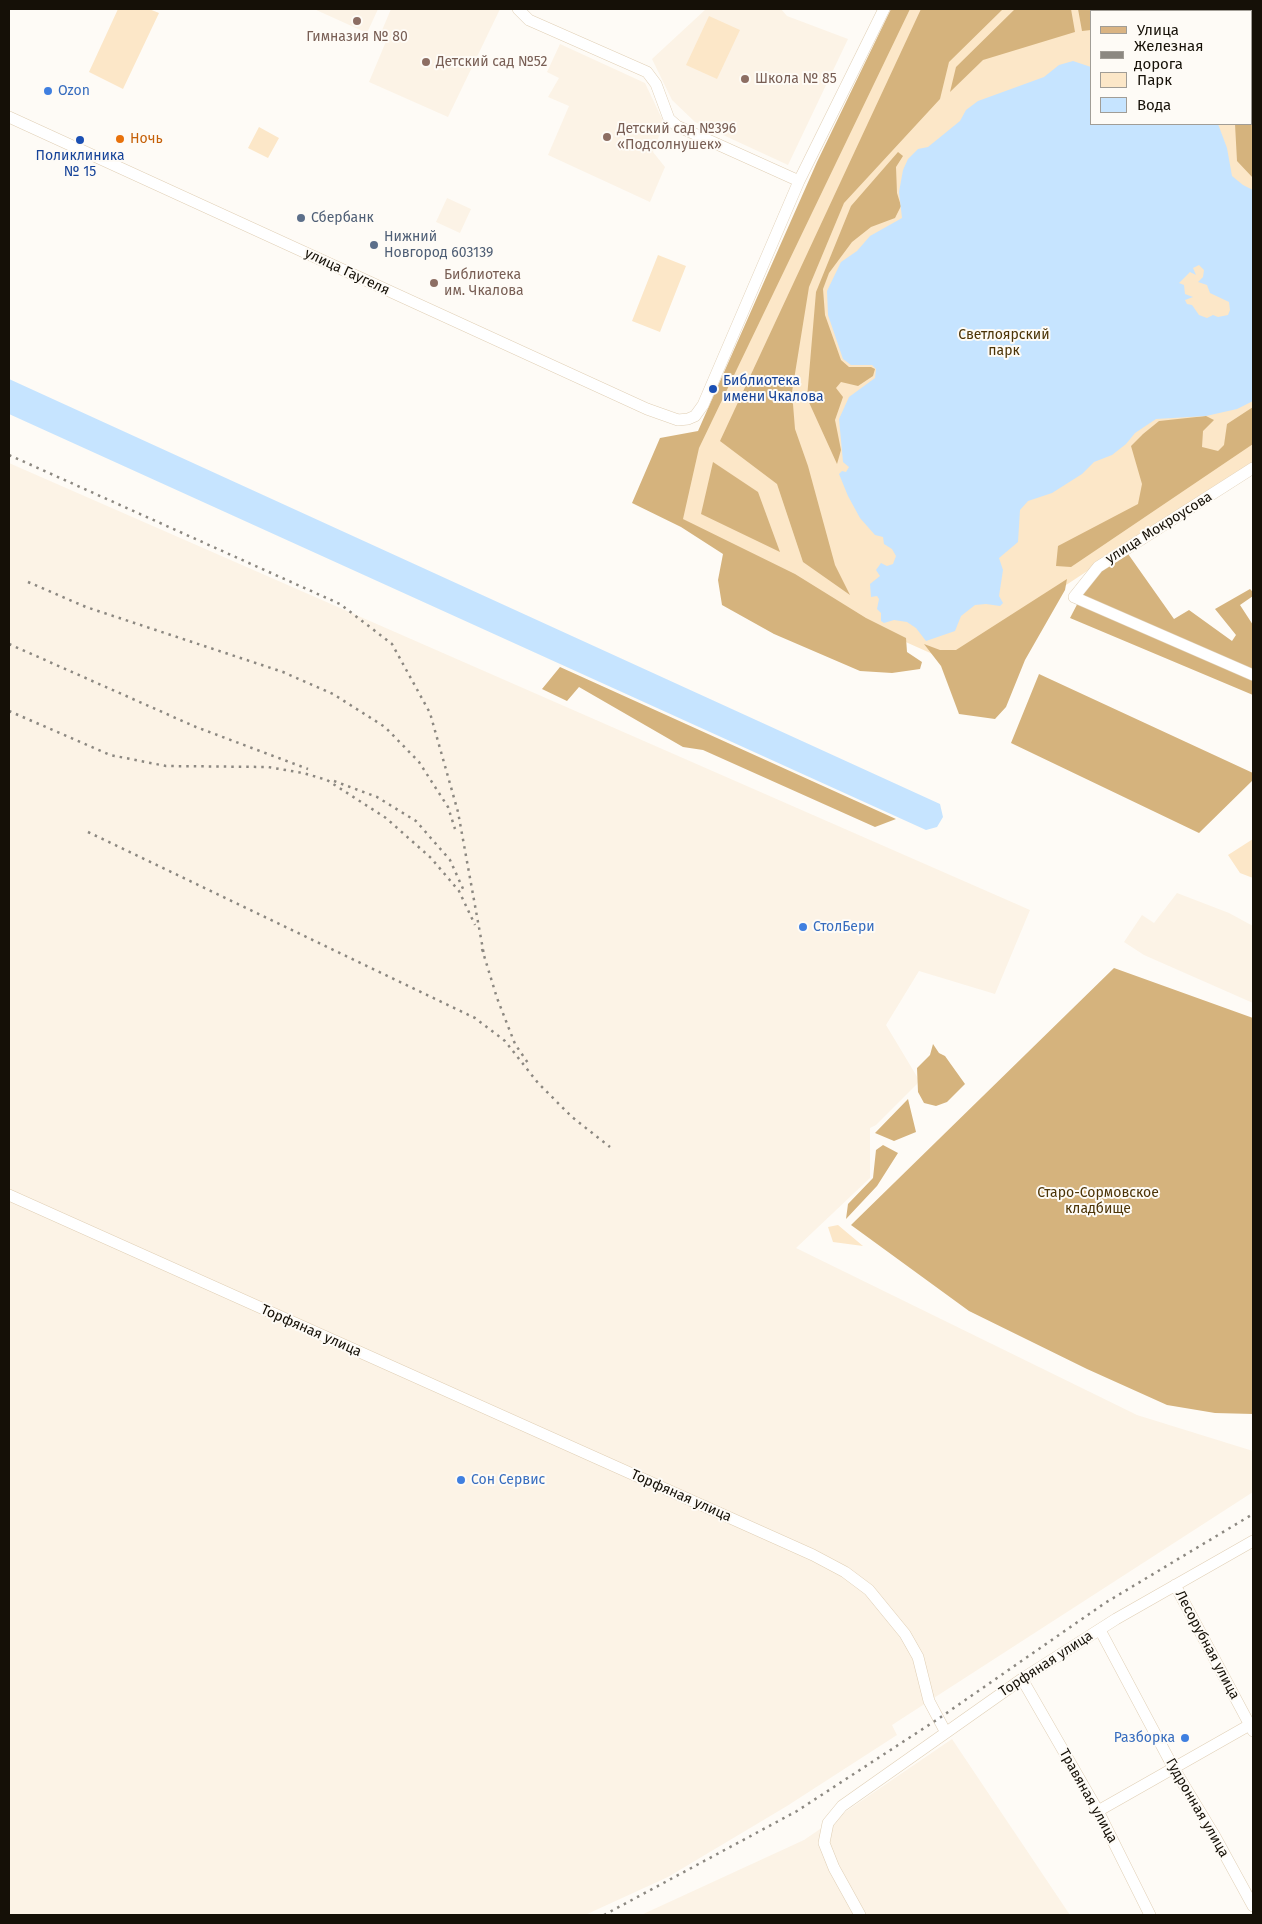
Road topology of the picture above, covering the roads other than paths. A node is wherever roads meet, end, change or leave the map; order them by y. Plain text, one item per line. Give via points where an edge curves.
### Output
1 (518, 9) edge
2 (884, 9) edge
3 (9, 117) edge
4 (799, 181) junction
5 (1253, 468) edge
6 (1253, 675) edge
7 (9, 1195) edge
8 (1253, 1541) edge
9 (1176, 1585) junction
10 (1100, 1630) junction
11 (1022, 1679) junction
12 (1252, 1727) edge
13 (945, 1731) junction
14 (1173, 1767) junction
15 (1098, 1811) junction
16 (1253, 1906) edge
17 (860, 1915) edge
18 (1150, 1915) edge

1 - 4 street via 529,20 647,72 656,84 669,119 677,126
2 - 4 street
3 - 4 street, улица Гаугеля via 678,420 695,416 703,405
5 - 6 street, улица Мокроусова via 1098,567 1074,596
7 - 13 street, Торфяная улица via 845,1572 869,1590 905,1634 918,1657 930,1701
8 - 9 street, Торфяная улица
9 - 10 street, Торфяная улица
9 - 12 street, Лесорубная улица
10 - 11 street, Торфяная улица
10 - 14 street, Гудронная улица
11 - 13 street, Торфяная улица
11 - 15 street, Травяная улица
12 - 14 street
13 - 17 street via 842,1806 828,1823 824,1833 827,1854
14 - 15 street
14 - 16 street, Гудронная улица
15 - 18 street, Травяная улица

